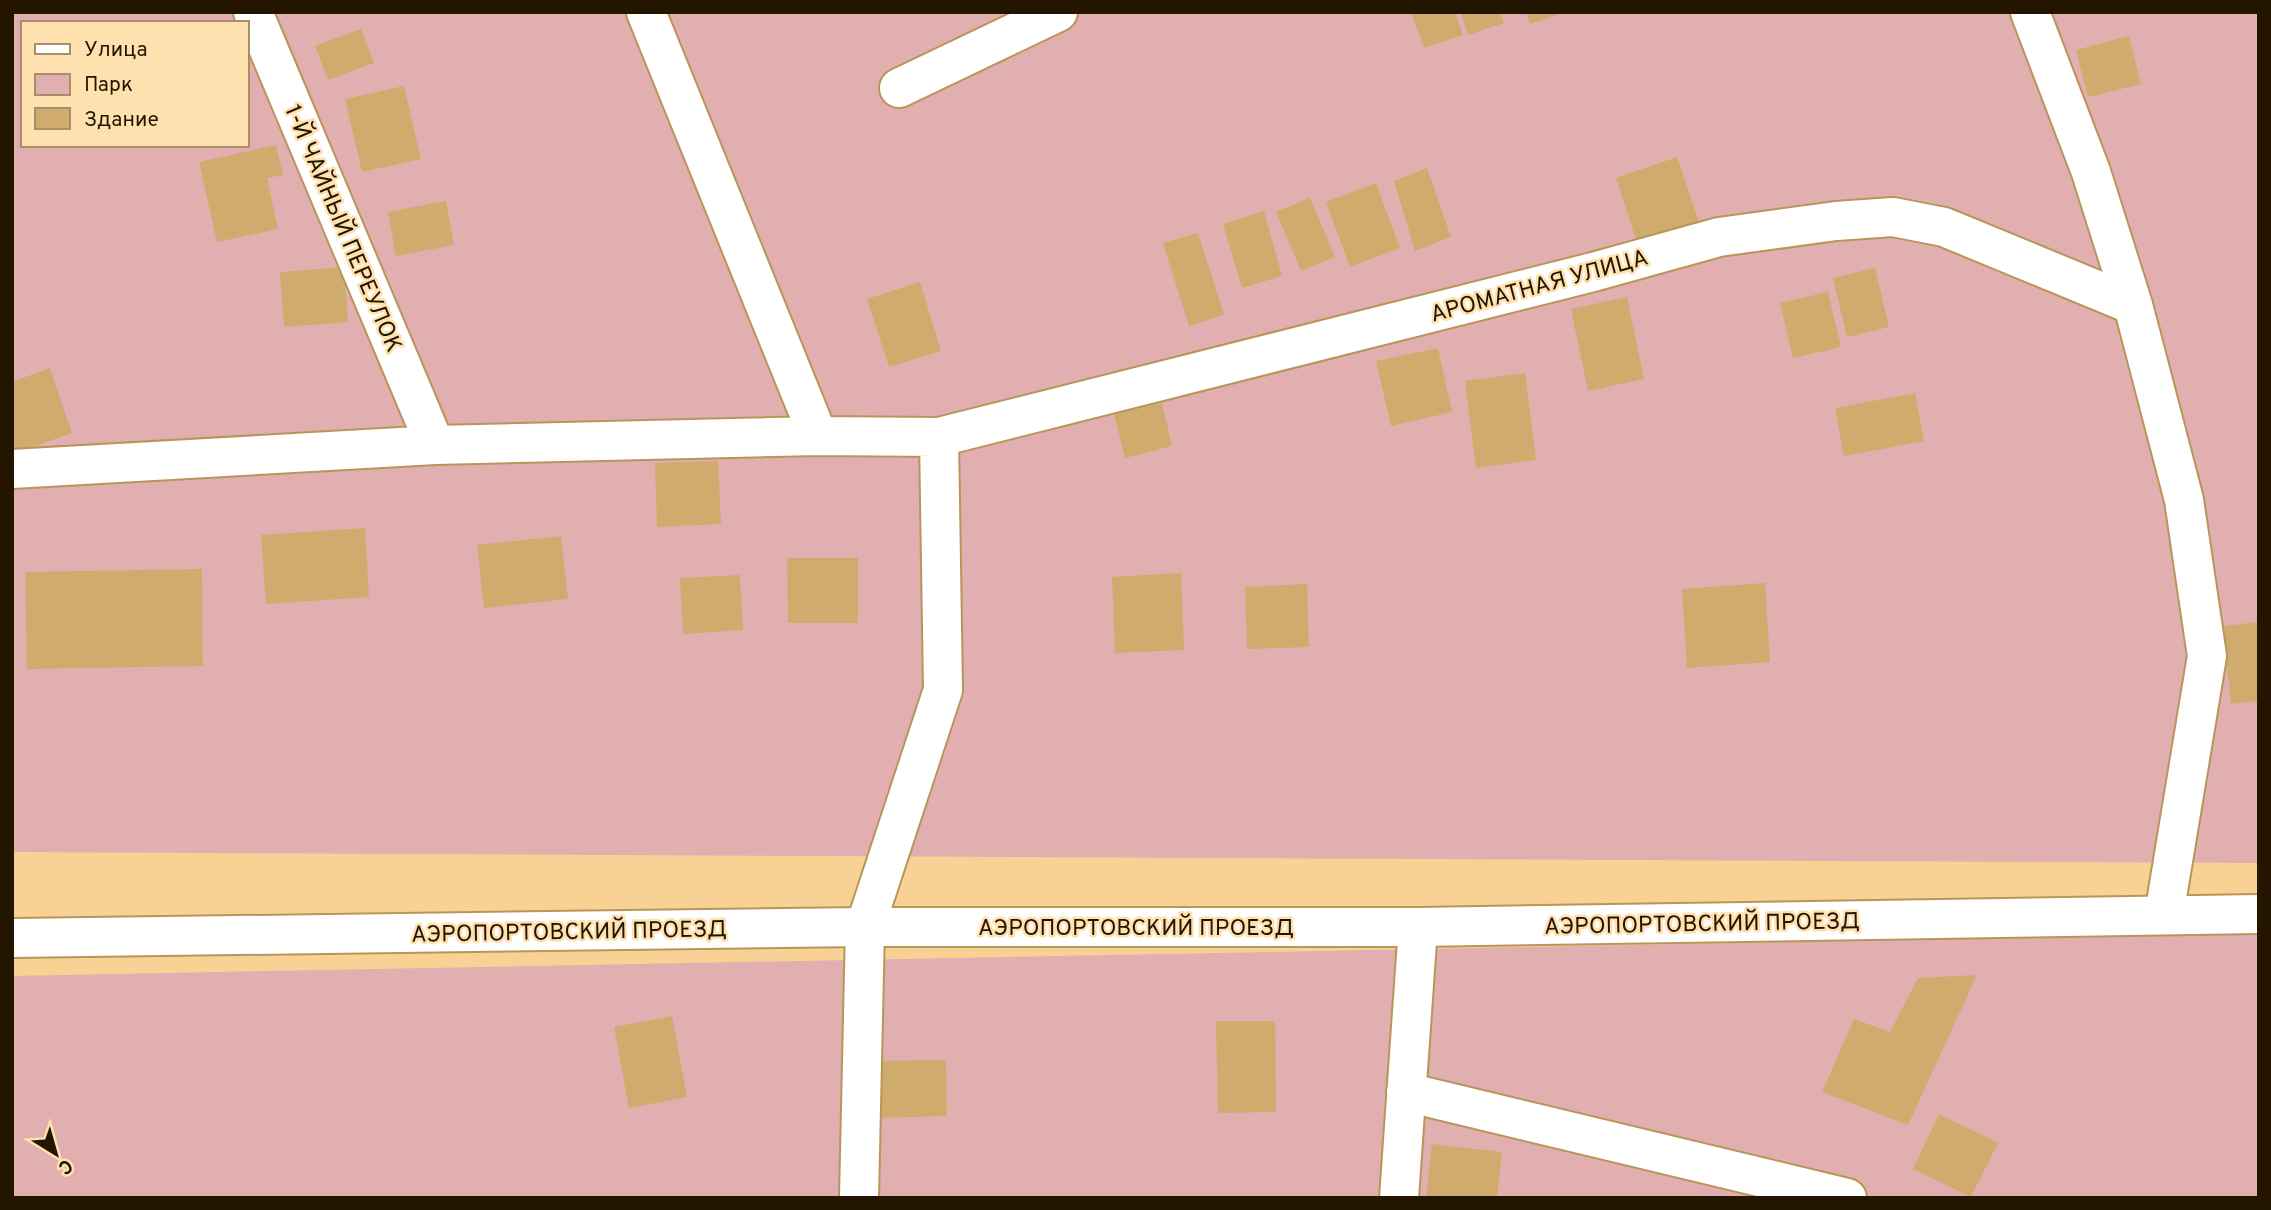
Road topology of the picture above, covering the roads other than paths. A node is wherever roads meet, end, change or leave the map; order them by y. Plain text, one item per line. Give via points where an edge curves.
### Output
1 (253, 12) edge
2 (646, 12) edge
3 (1058, 12) edge
4 (2030, 12) edge
5 (899, 88) dead end
6 (2133, 305) junction
7 (818, 436) junction
8 (939, 437) junction
9 (435, 445) junction
10 (12, 469) edge
11 (2259, 914) edge
12 (2164, 915) junction
13 (865, 927) junction
14 (1418, 927) junction
15 (12, 938) edge
16 (1406, 1092) junction
17 (859, 1198) edge
18 (1399, 1198) edge
19 (1847, 1198) edge

1 - 9 street, 1-Й ЧАЙНЫЙ ПЕРЕУЛОК
2 - 7 street
3 - 5 street
4 - 6 street via 2091,172
6 - 8 street, АРОМАТНАЯ УЛИЦА via 1944,228 1893,217 1836,221 1719,237
6 - 12 street via 2184,500 2207,656
7 - 8 street, АРОМАТНАЯ УЛИЦА
7 - 9 street, АРОМАТНАЯ УЛИЦА
8 - 13 street via 943,690
9 - 10 street, АРОМАТНАЯ УЛИЦА
11 - 12 street, АЭРОПОРТОВСКИЙ ПРОЕЗД
12 - 14 street, АЭРОПОРТОВСКИЙ ПРОЕЗД
13 - 14 street, АЭРОПОРТОВСКИЙ ПРОЕЗД
13 - 15 street, АЭРОПОРТОВСКИЙ ПРОЕЗД
13 - 17 street
14 - 16 street
16 - 18 street
16 - 19 street

